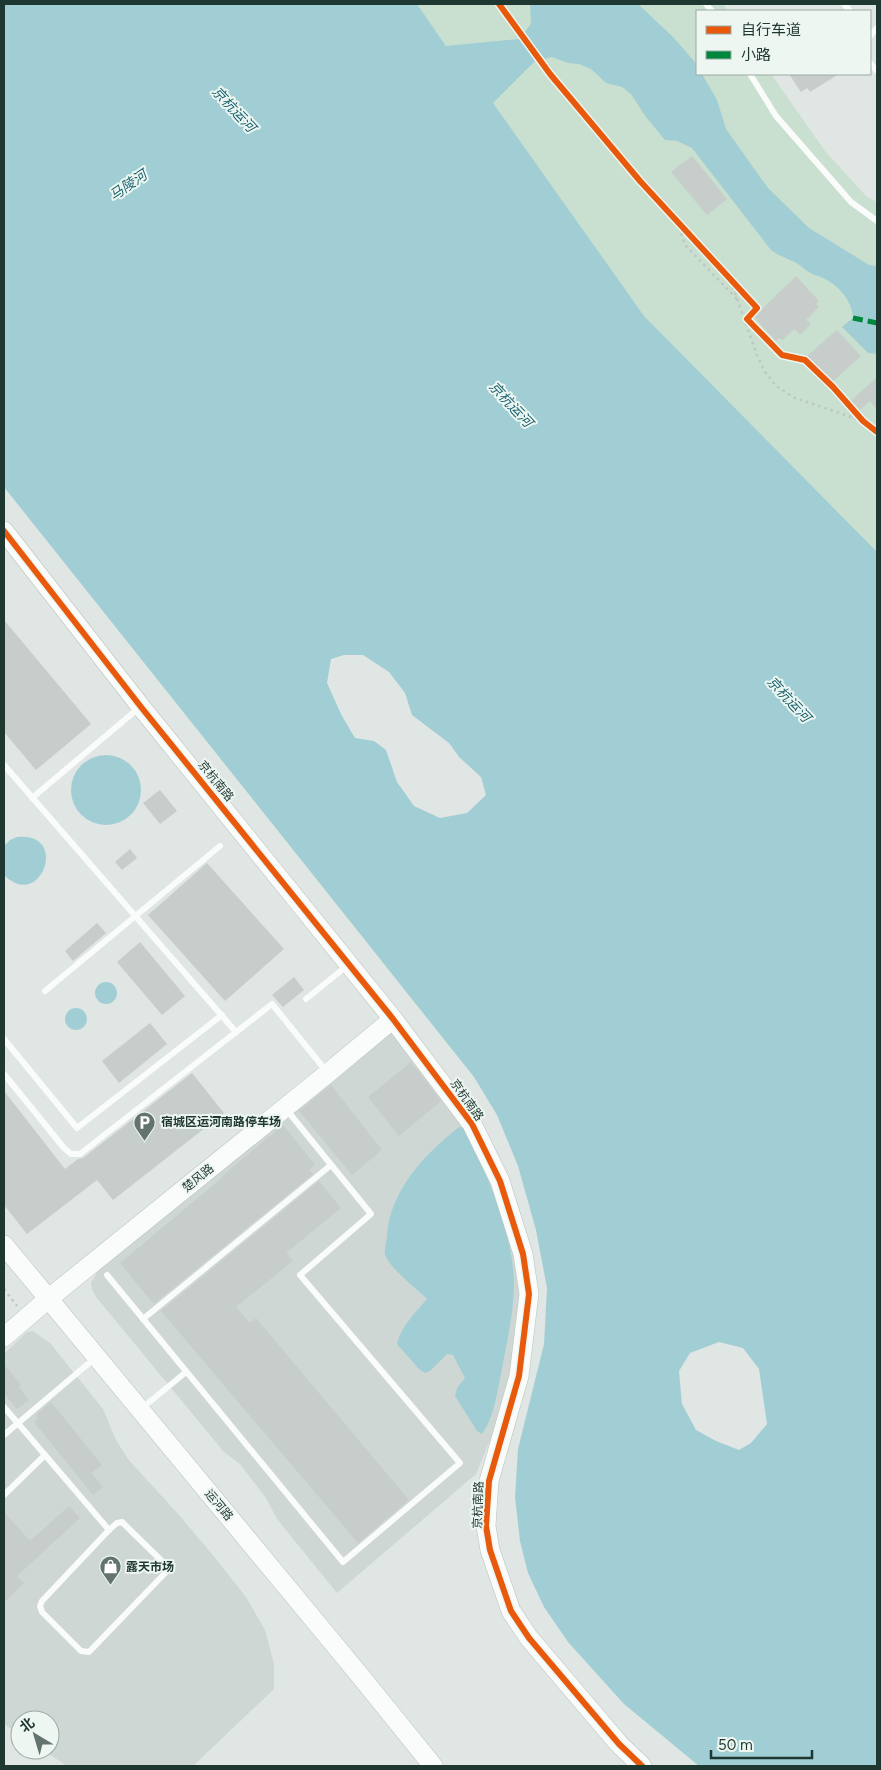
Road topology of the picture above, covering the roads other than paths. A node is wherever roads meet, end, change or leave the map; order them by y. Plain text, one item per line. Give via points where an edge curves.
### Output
1 (751, 75) edge
2 (877, 220) edge
3 (4, 531) edge
4 (141, 706) junction
5 (4, 765) edge
6 (32, 798) junction
7 (220, 846) dead end
8 (136, 916) junction
9 (349, 964) junction
10 (45, 991) dead end
11 (306, 999) dead end
12 (222, 1015) junction
13 (393, 1019) junction
14 (236, 1032) junction
15 (4, 1039) edge
16 (4, 1074) edge
17 (328, 1074) junction
18 (285, 1108) junction
19 (331, 1165) junction
20 (4, 1245) edge
21 (107, 1275) dead end
22 (48, 1299) junction
23 (142, 1319) junction
24 (4, 1337) edge
25 (96, 1357) junction
26 (186, 1372) junction
27 (4, 1407) edge
28 (140, 1410) junction
29 (18, 1423) junction
30 (4, 1435) edge
31 (46, 1455) junction
32 (5, 1492) edge
33 (109, 1530) junction
34 (433, 1766) edge
35 (642, 1766) edge

1 - 2 lane via 776,116 851,202
3 - 4 street, 京杭南路
4 - 6 lane
4 - 9 street, 京杭南路
5 - 6 lane
6 - 8 lane
7 - 8 lane
8 - 10 lane
8 - 12 lane
9 - 11 lane
9 - 13 street, 京杭南路
12 - 14 lane
12 - 15 lane via 77,1128
13 - 17 street, 楚风路
13 - 35 street, 京杭南路 via 472,1124 500,1181 523,1254 529,1294 519,1376 489,1481 486,1526 497,1571 511,1611 528,1638
14 - 16 lane via 80,1154 71,1154 64,1148
14 - 17 lane via 272,1004
17 - 18 street, 楚风路
18 - 19 lane
18 - 22 street, 楚风路
19 - 23 lane
19 - 26 lane via 372,1214 300,1275 460,1464 343,1562
20 - 22 street, 运河路
21 - 23 lane
22 - 24 street, 楚风路
22 - 25 street, 运河路
23 - 26 lane
25 - 28 street, 运河路
25 - 29 lane
26 - 28 lane
27 - 29 lane
28 - 34 street, 运河路
29 - 30 lane
29 - 31 lane
31 - 32 lane
31 - 33 lane
33 - 33 lane via 40,1606 42,1612 84,1652 89,1652 168,1570 124,1524 117,1523

